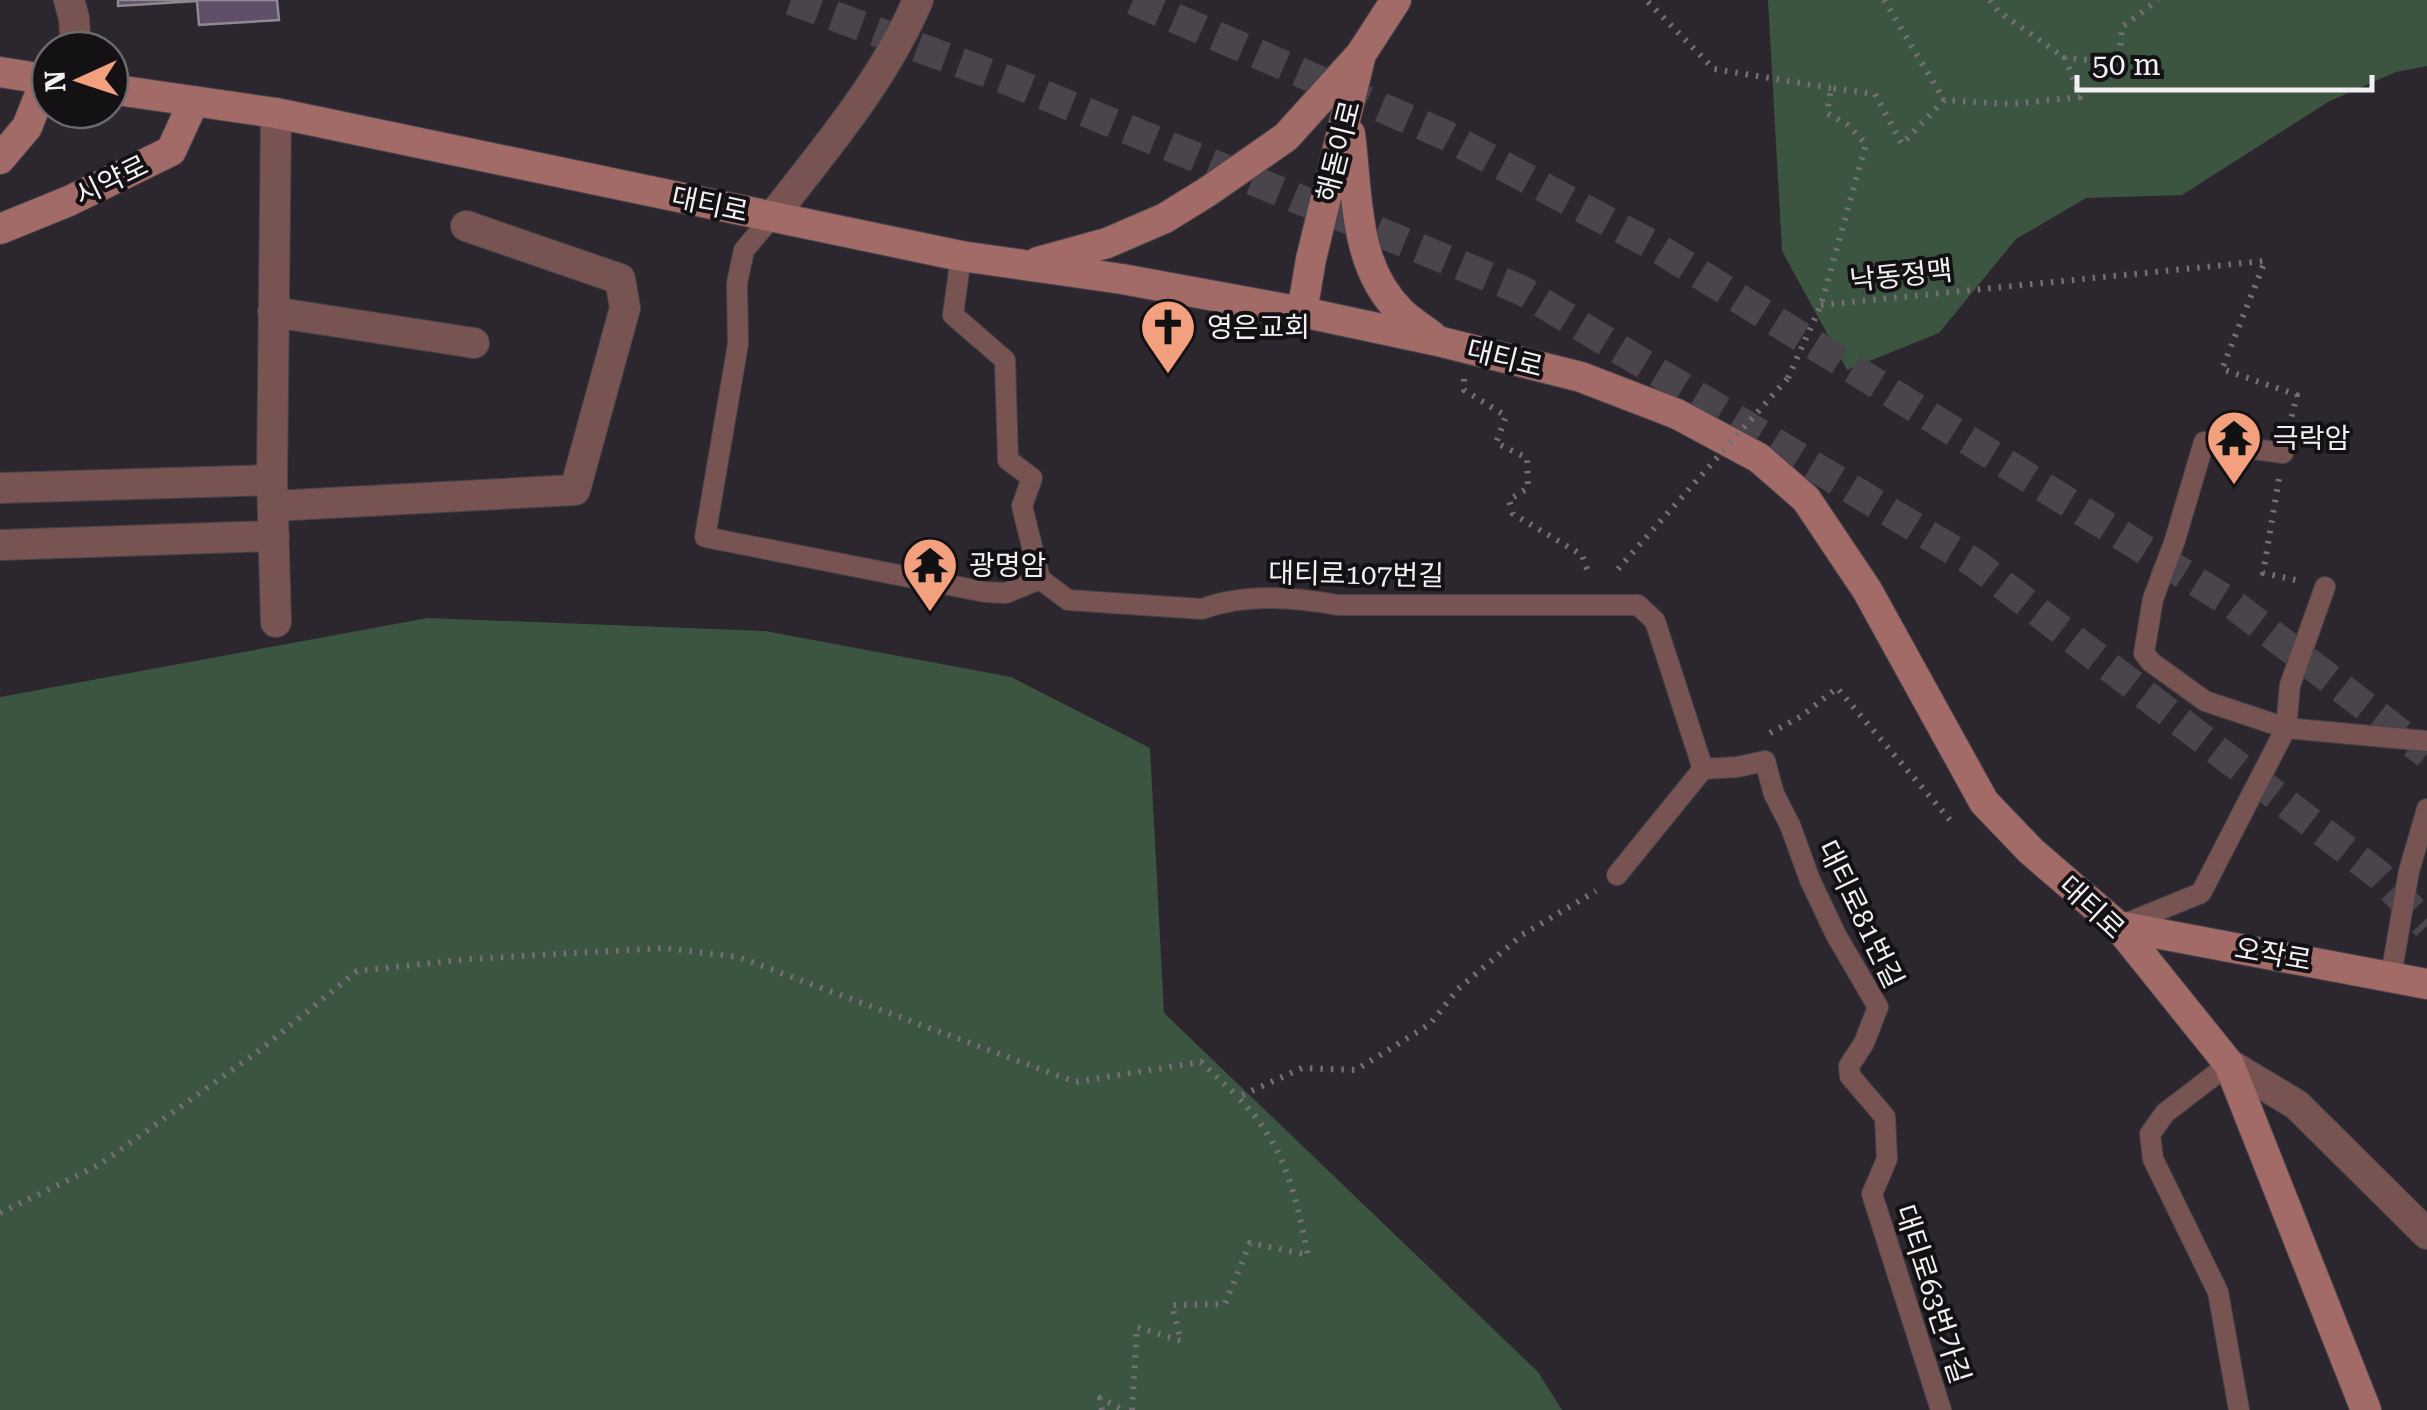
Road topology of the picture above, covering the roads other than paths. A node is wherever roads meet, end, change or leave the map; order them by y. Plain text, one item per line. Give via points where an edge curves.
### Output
1 (70, 0) edge
2 (918, 0) edge
3 (1396, 0) edge
4 (75, 30) edge
5 (1361, 54) junction
6 (0, 72) edge
7 (30, 77) edge
8 (130, 92) edge
9 (194, 101) junction
10 (1347, 112) junction
11 (276, 113) junction
12 (30, 120) edge
13 (0, 158) edge
14 (772, 217) junction
15 (466, 226) dead end
16 (0, 230) edge
17 (961, 256) junction
18 (1026, 265) junction
19 (273, 312) junction
20 (1302, 312) junction
21 (474, 343) dead end
22 (1450, 344) junction
23 (2284, 453) road end
24 (0, 488) edge
25 (273, 508) junction
26 (0, 545) edge
27 (1040, 579) junction
28 (2325, 587) road end
29 (276, 622) dead end
30 (2286, 728) junction
31 (2427, 741) edge
32 (1703, 769) junction
33 (2427, 808) edge
34 (1618, 874) dead end
35 (2118, 926) junction
36 (2391, 976) junction
37 (2427, 984) edge
38 (2229, 1064) junction
39 (1872, 1194) joint
40 (2427, 1234) edge
41 (1942, 1410) edge
42 (2239, 1410) edge
43 (2366, 1410) edge

1 - 4 street
2 - 14 street via 838,132
3 - 5 main road, 해돋이로
5 - 10 main road, 해돋이로
5 - 18 main road via 1286,137 1207,192 1107,243
6 - 7 main road
8 - 9 main road, 대티로
9 - 11 main road, 대티로
9 - 16 main road, 시약로 via 170,151
10 - 20 main road, 해돋이로
10 - 22 main road via 1356,211 1369,260 1400,311
11 - 14 main road, 대티로
11 - 19 street
12 - 13 main road
14 - 17 main road, 대티로
14 - 27 lane via 744,250 737,282 738,344 705,537 985,592 1006,593
15 - 25 street via 620,280 626,308 575,490
17 - 18 main road, 대티로
17 - 27 lane via 953,315 1005,360 1008,460 1032,478 1022,506
18 - 20 main road, 대티로
19 - 21 street
19 - 25 street
20 - 22 main road, 대티로
22 - 35 main road, 대티로 via 1582,377 1677,414 1759,458 1806,499 1867,590 1984,802
23 - 30 lane via 2204,442 2153,599 2144,653 2205,702
24 - 25 street
25 - 26 street
25 - 29 street
27 - 32 lane, 대티로107번길 via 1068,600 1202,609 1289,596 1338,605 1638,604 1655,621
28 - 30 lane via 2290,685
30 - 31 lane
30 - 35 lane via 2201,893
32 - 34 lane
32 - 39 lane, 대티로81번길 via 1765,761 1810,880 1878,1007 1849,1066 1885,1117 1888,1132 1887,1158
33 - 36 lane
35 - 36 main road, 오작로
35 - 38 main road, 대티로
36 - 37 main road, 오작로
38 - 40 street via 2297,1105
38 - 42 lane via 2164,1113 2150,1134 2153,1158 2218,1292
38 - 43 main road, 대티로
39 - 41 lane, 대티로63번가길

